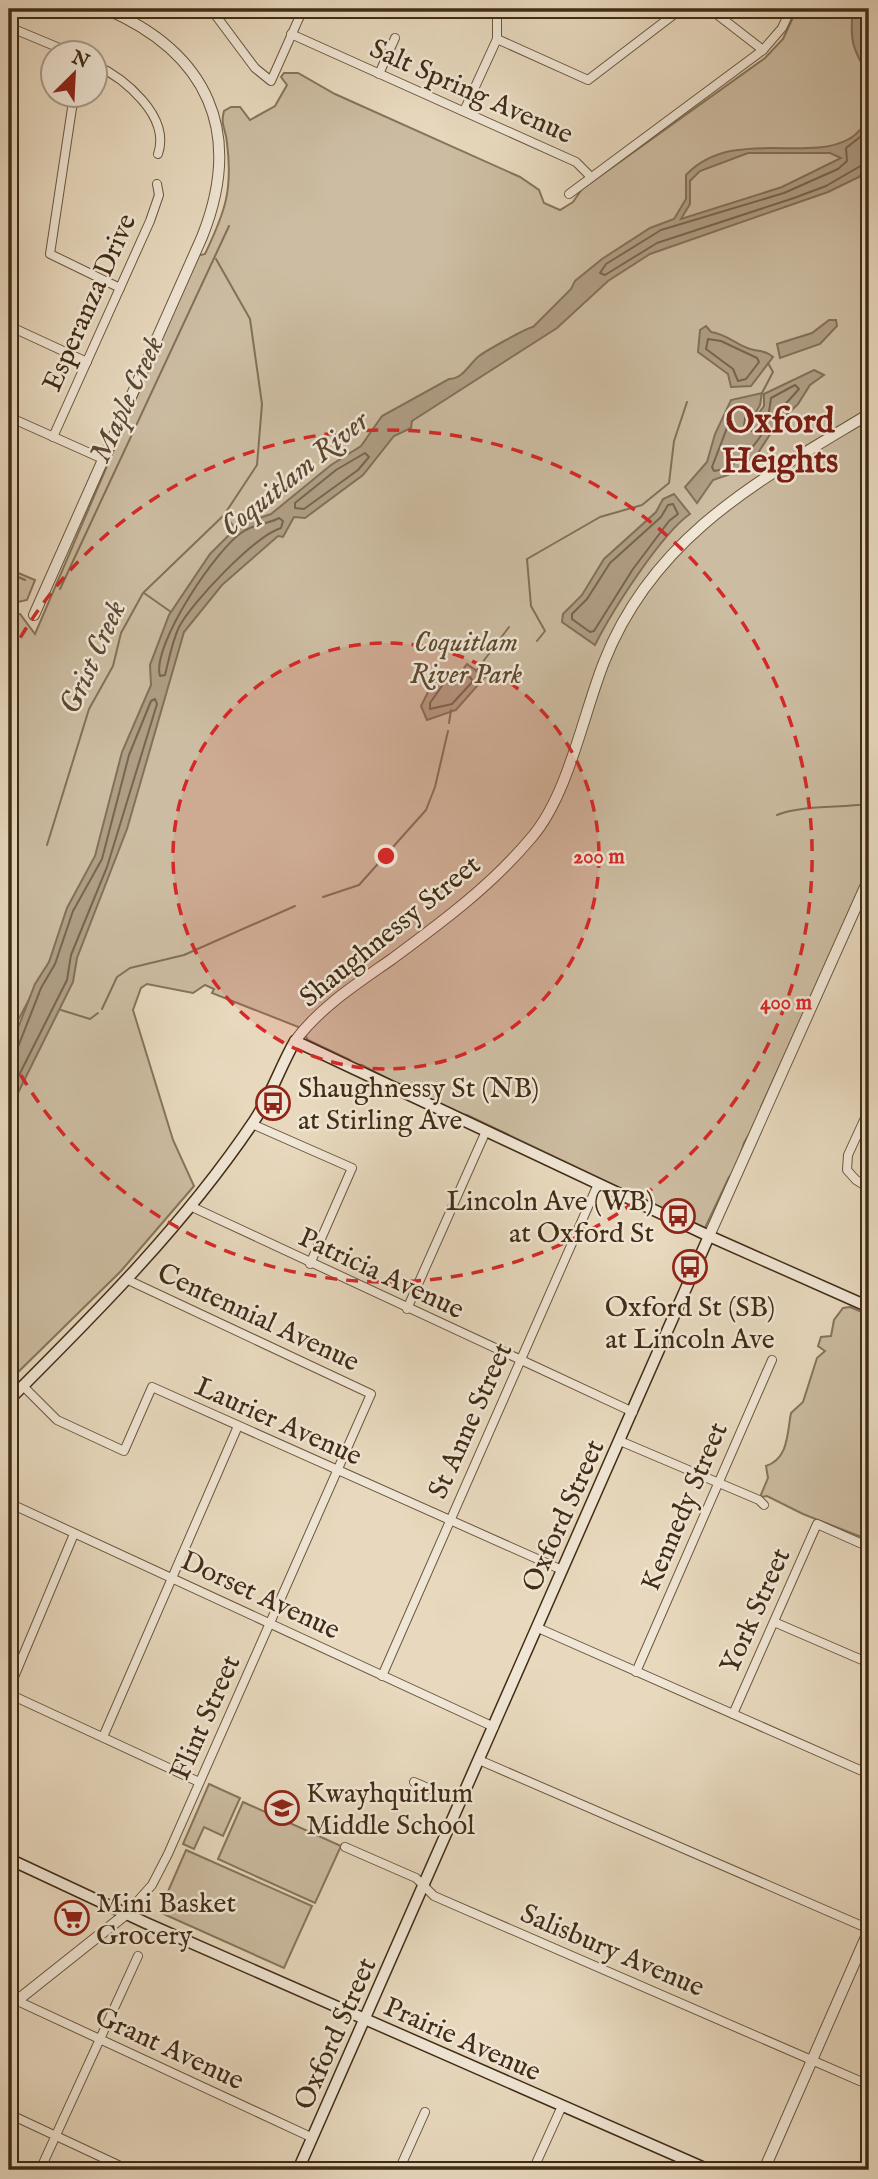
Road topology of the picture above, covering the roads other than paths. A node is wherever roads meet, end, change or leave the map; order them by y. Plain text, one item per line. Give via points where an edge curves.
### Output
1 (106, 9) edge
2 (211, 9) edge
3 (303, 9) edge
4 (497, 9) edge
5 (681, 9) edge
6 (710, 9) edge
7 (791, 9) edge
8 (9, 27) edge
9 (291, 34) junction
10 (395, 38) dead end
11 (38, 39) edge
12 (497, 39) junction
13 (763, 50) junction
14 (108, 72) edge
15 (379, 74) junction
16 (72, 108) edge
17 (464, 111) junction
18 (158, 154) dead end
19 (591, 177) junction
20 (157, 184) dead end
21 (569, 194) dead end
22 (120, 288) junction
23 (9, 326) edge
24 (87, 362) junction
25 (869, 414) edge
26 (9, 417) edge
27 (53, 437) junction
28 (103, 459) junction
29 (34, 615) dead end
30 (869, 878) edge
31 (869, 1008) edge
32 (869, 1021) edge
33 (295, 1041) junction
34 (865, 1118) dead end
35 (252, 1124) junction
36 (486, 1131) junction
37 (598, 1184) junction
38 (869, 1188) edge
39 (190, 1206) junction
40 (709, 1236) junction
41 (310, 1264) junction
42 (128, 1280) junction
43 (869, 1307) edge
44 (407, 1309) junction
45 (772, 1360) dead end
46 (520, 1361) junction
47 (23, 1386) junction
48 (371, 1394) joint
49 (9, 1400) edge
50 (633, 1412) junction
51 (238, 1426) junction
52 (620, 1441) junction
53 (336, 1471) junction
54 (718, 1482) junction
55 (9, 1503) edge
56 (764, 1505) dead end
57 (449, 1521) junction
58 (74, 1534) junction
59 (869, 1547) edge
60 (562, 1570) junction
61 (172, 1578) junction
62 (774, 1622) junction
63 (271, 1624) junction
64 (538, 1628) junction
65 (869, 1663) edge
66 (636, 1672) junction
67 (382, 1676) junction
68 (9, 1691) edge
69 (733, 1714) junction
70 (494, 1727) junction
71 (103, 1737) junction
72 (479, 1760) junction
73 (869, 1774) edge
74 (200, 1782) junction
75 (414, 1782) dead end
76 (460, 1802) junction
77 (345, 1847) dead end
78 (9, 1859) edge
79 (424, 1886) junction
80 (126, 1914) junction
81 (869, 1929) edge
82 (138, 1956) dead end
83 (11, 2001) edge
84 (366, 2020) junction
85 (100, 2040) junction
86 (811, 2059) junction
87 (869, 2085) edge
88 (562, 2106) junction
89 (425, 2112) dead end
90 (9, 2114) edge
91 (55, 2136) junction
92 (313, 2138) junction
93 (40, 2170) edge
94 (129, 2170) edge
95 (298, 2170) edge
96 (400, 2170) edge
97 (533, 2170) edge
98 (709, 2170) edge
99 (764, 2170) edge

1 - 28 street via 155,35 191,68 216,120 219,155 210,217
2 - 9 street via 255,68 271,81
3 - 9 street
4 - 12 street
5 - 12 street via 588,80
6 - 13 street
7 - 13 street
8 - 11 street
9 - 15 street, Salt Spring Avenue
10 - 15 street
12 - 17 street
13 - 19 street
14 - 18 street via 149,110 161,146
15 - 17 street, Salt Spring Avenue
16 - 22 street via 50,254
17 - 19 street, Salt Spring Avenue via 576,162
19 - 21 street
20 - 22 street, Esperanza Drive via 159,195
22 - 24 street, Esperanza Drive
23 - 24 street
24 - 27 street, Esperanza Drive
25 - 33 street, Shaughnessy Street via 735,497 678,546 647,584 614,639 551,811 532,837 467,901 323,1010
26 - 27 street
27 - 28 street
28 - 29 street
30 - 40 street, Oxford Street
31 - 32 street
33 - 35 main road, Shaughnessy Street
33 - 36 main road
34 - 38 street via 848,1155 847,1170
35 - 39 main road, Shaughnessy Street
35 - 41 street via 352,1168
36 - 37 main road
36 - 44 street
37 - 40 main road
37 - 46 street, St Anne Street
39 - 41 street, Patricia Avenue
39 - 42 main road, Shaughnessy Street
40 - 43 main road
40 - 50 main road, Oxford Street
41 - 44 street, Patricia Avenue
42 - 47 main road, Shaughnessy Street
42 - 48 street, Centennial Avenue
44 - 46 street, Patricia Avenue
45 - 54 street, Kennedy Street
46 - 50 street, Patricia Avenue
46 - 57 street, St Anne Street
47 - 49 main road, Shaughnessy Street
47 - 51 street, Laurier Avenue via 57,1420 124,1451 152,1387
48 - 53 street, Flint Street
50 - 52 main road, Oxford Street
51 - 53 street, Laurier Avenue
51 - 61 street
52 - 54 street
52 - 60 main road, Oxford Street
53 - 57 street, Laurier Avenue
53 - 63 street, Flint Street
54 - 56 street
54 - 66 street, Kennedy Street
55 - 58 street, Dorset Avenue
57 - 60 street, Laurier Avenue
57 - 67 street, St Anne Street
58 - 61 street, Dorset Avenue
58 - 68 street
59 - 62 street, York Street via 817,1524
60 - 64 main road, Oxford Street
61 - 63 street, Dorset Avenue
61 - 71 street
62 - 65 street
62 - 69 street, York Street
63 - 67 street, Dorset Avenue
63 - 74 street, Flint Street
64 - 66 street
64 - 70 main road, Oxford Street
66 - 69 street
67 - 70 street, Dorset Avenue
68 - 71 street
69 - 73 street
70 - 72 main road, Oxford Street
71 - 74 street
72 - 76 main road, Oxford Street
72 - 81 street
74 - 80 street, Flint Street via 152,1885
75 - 76 street
76 - 79 main road, Oxford Street
77 - 79 street, Salisbury Avenue via 416,1878
78 - 80 main road, Prairie Avenue
79 - 84 main road, Oxford Street
79 - 86 street, Salisbury Avenue via 434,1896
80 - 83 street, Flint Street
80 - 84 main road, Prairie Avenue
81 - 86 street
82 - 85 street
83 - 85 street, Grant Avenue
84 - 88 main road, Prairie Avenue
84 - 92 main road, Oxford Street
85 - 91 street
85 - 92 street, Grant Avenue
86 - 87 street, Salisbury Avenue
86 - 99 street
88 - 97 street
88 - 98 main road, Prairie Avenue
89 - 96 street
90 - 91 street
91 - 93 street
91 - 94 street
92 - 95 main road, Oxford Street

